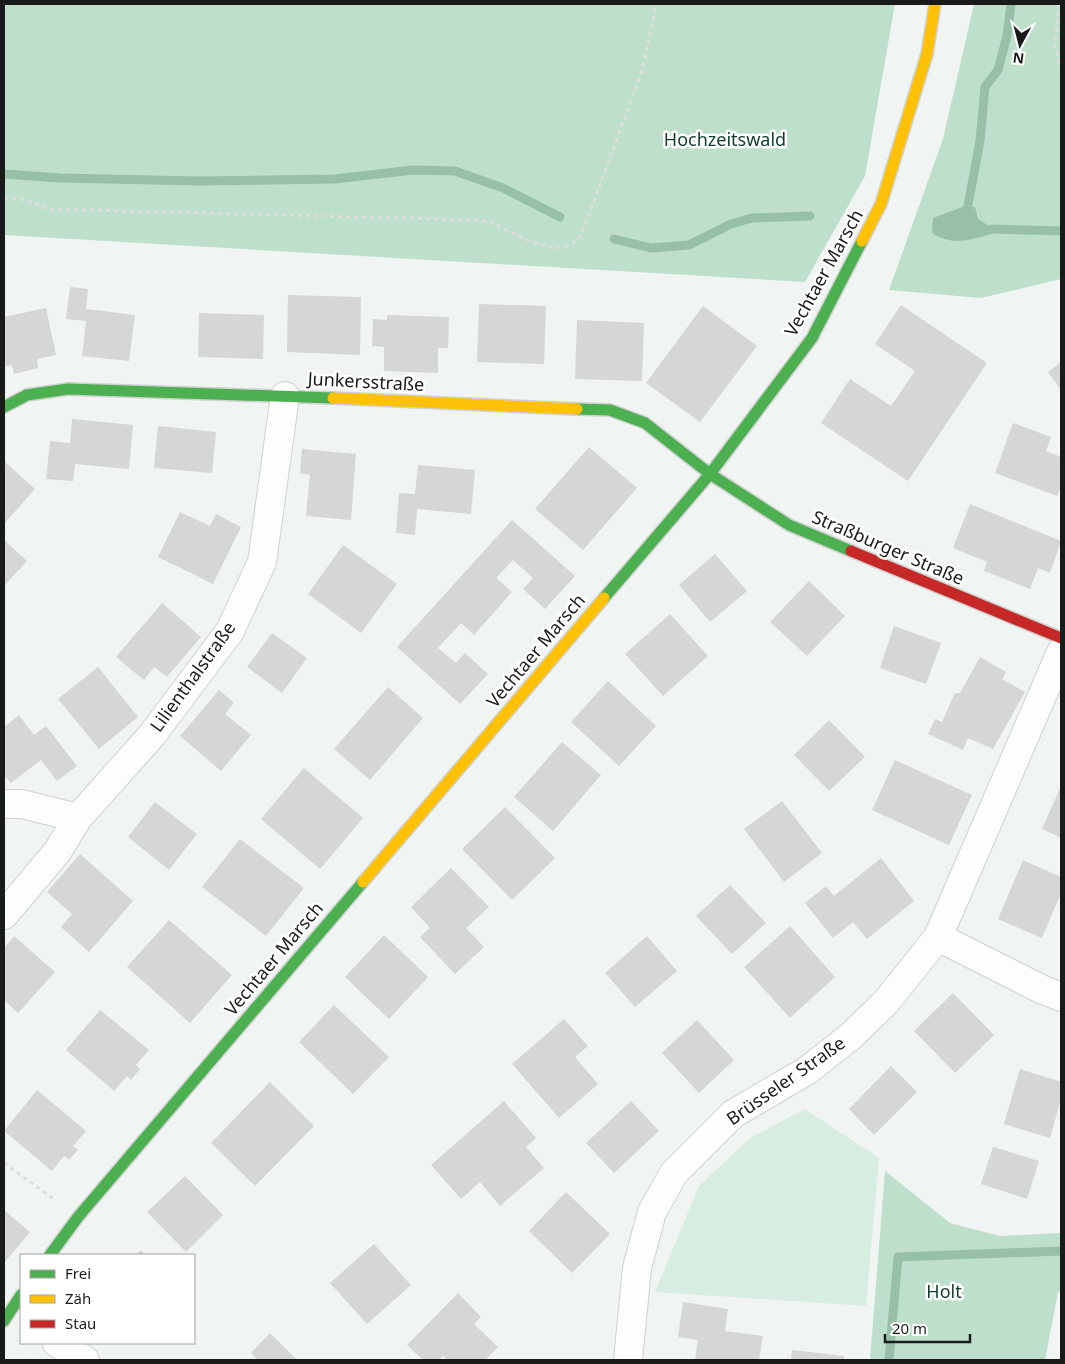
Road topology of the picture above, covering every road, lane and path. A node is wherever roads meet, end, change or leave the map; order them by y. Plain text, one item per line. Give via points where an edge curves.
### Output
1 (656, 4) edge
2 (935, 4) edge
3 (1059, 4) edge
4 (1061, 70) edge
5 (4, 198) edge
6 (285, 396) junction
7 (4, 407) edge
8 (710, 474) junction
9 (1061, 638) edge
10 (1061, 652) edge
11 (4, 804) edge
12 (78, 818) junction
13 (4, 915) edge
14 (938, 937) junction
15 (1061, 997) edge
16 (4, 1163) edge
17 (78, 1217) junction
18 (51, 1254) edge
19 (59, 1344) edge
20 (85, 1360) edge
21 (628, 1360) edge

1 - 5 path via 643,68 584,228 577,240 564,248 539,245 480,220 48,209 26,200
2 - 8 street, Vechtaer Marsch via 927,54 881,204 812,338
3 - 4 path via 1055,46
6 - 7 street, Junkersstraße via 68,389 27,395
6 - 8 street, Junkersstraße via 610,410 645,423
6 - 12 street, Lilienthalstraße via 262,562 230,631 152,735
8 - 9 street, Straßburger Straße via 789,525
8 - 17 street, Vechtaer Marsch
10 - 14 street, Brüsseler Straße
11 - 12 street via 22,804
12 - 13 street, Lilienthalstraße via 57,852
14 - 15 street
14 - 21 street, Brüsseler Straße via 886,1002 851,1036 808,1070 733,1114 674,1172 652,1212 637,1268
16 - 17 path
17 - 18 street, Vechtaer Marsch
19 - 20 street

